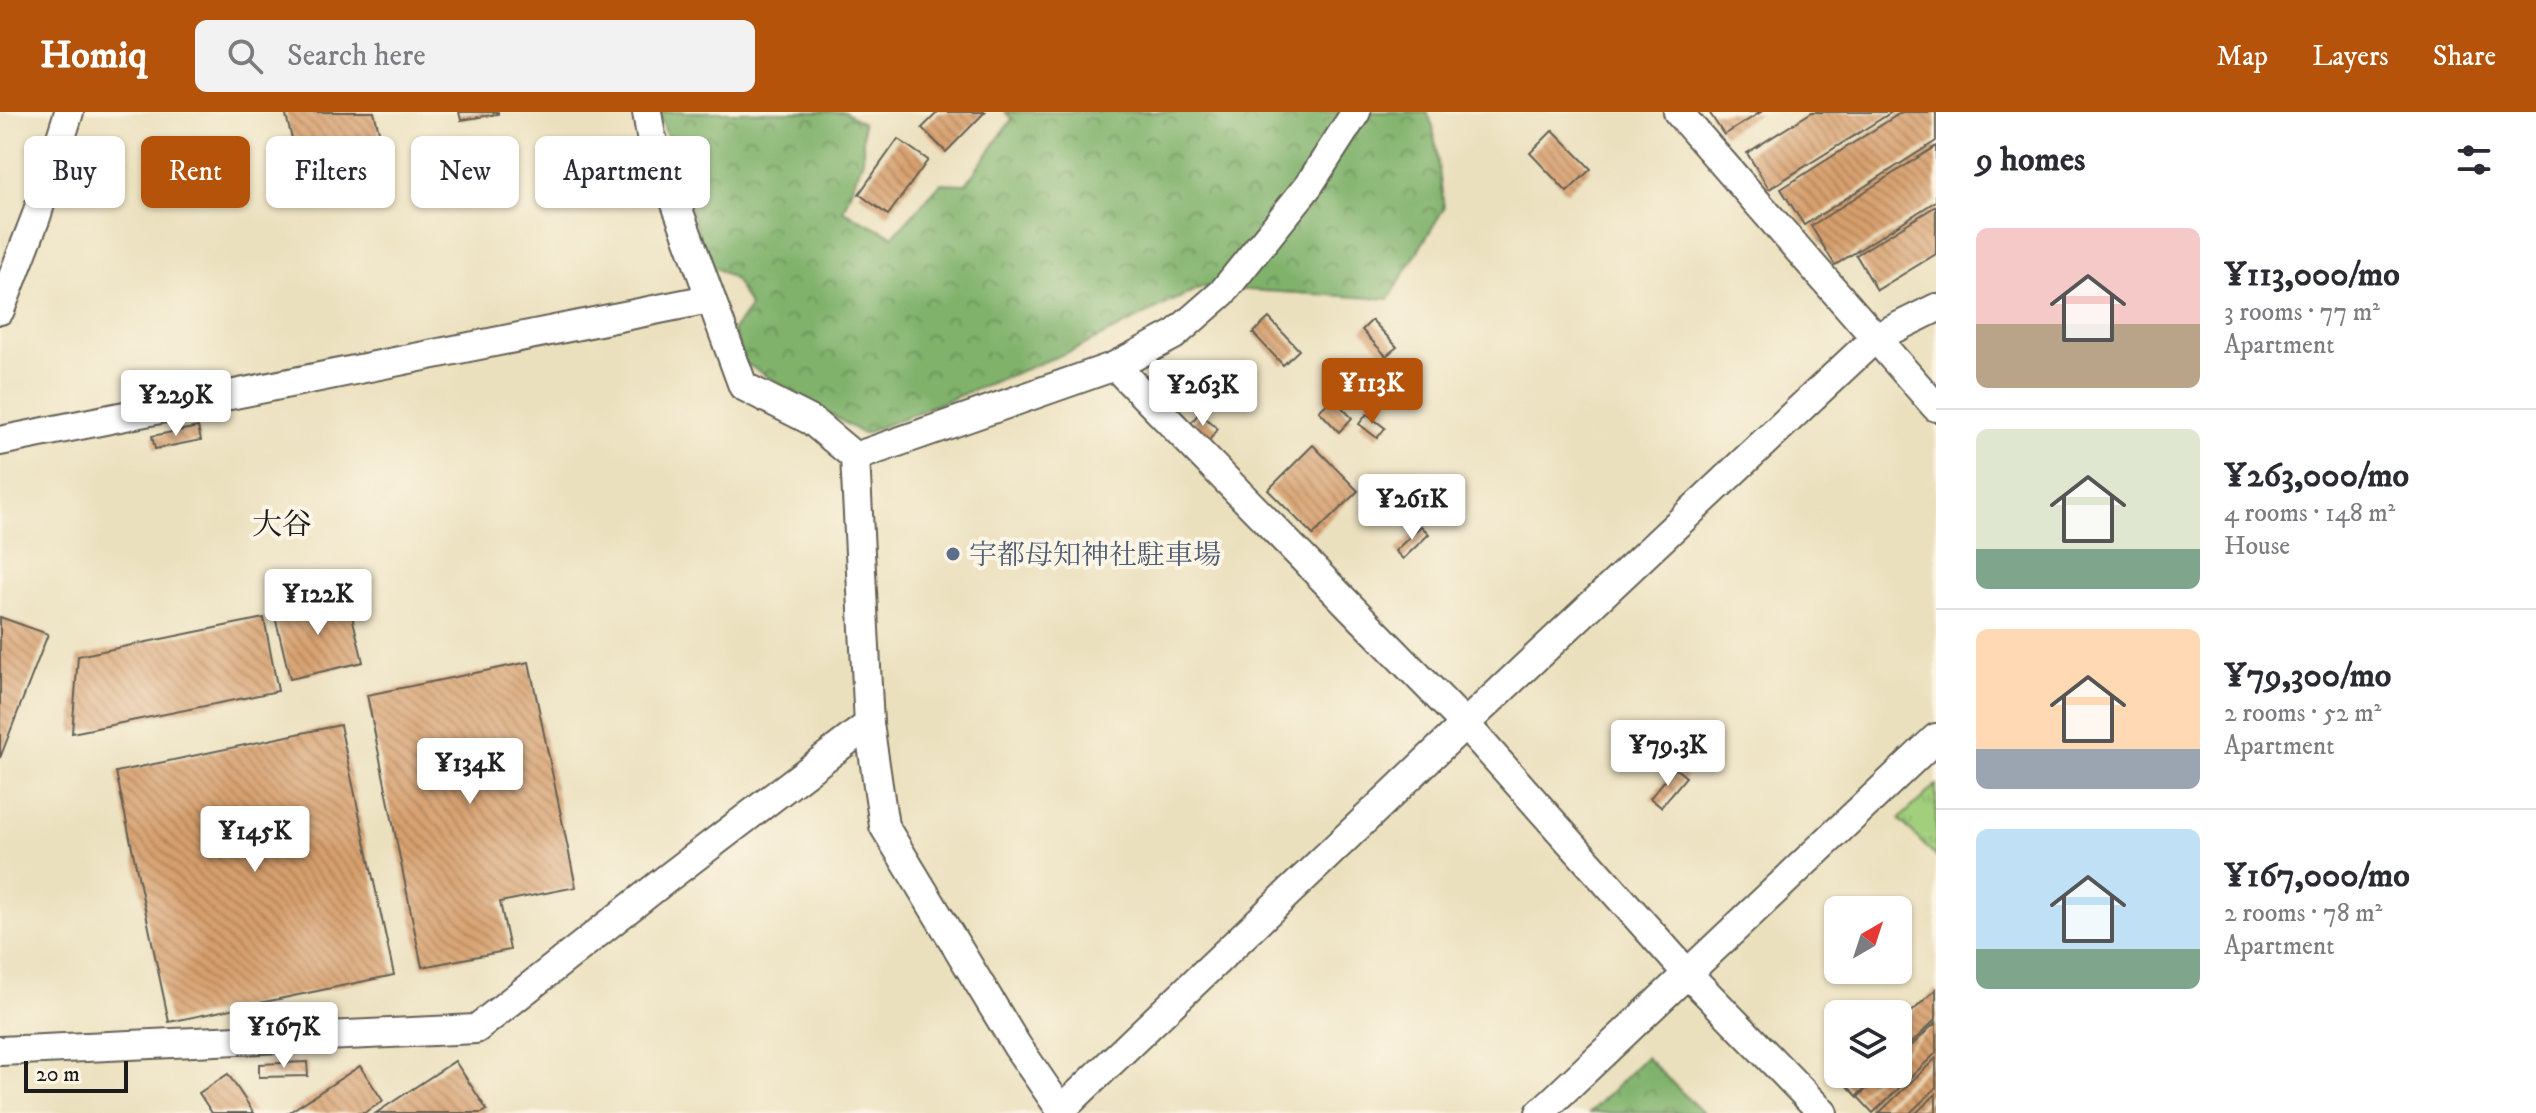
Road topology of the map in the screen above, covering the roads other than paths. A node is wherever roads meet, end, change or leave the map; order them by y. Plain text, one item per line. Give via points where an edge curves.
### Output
1 (69, 112) edge
2 (647, 112) edge
3 (1356, 112) edge
4 (1678, 112) edge
5 (709, 299) junction
6 (1936, 308) edge
7 (0, 310) edge
8 (1875, 338) junction
9 (1115, 366) junction
10 (1936, 407) edge
11 (0, 441) edge
12 (855, 457) junction
13 (869, 724) junction
14 (1465, 724) junction
15 (1936, 738) edge
16 (1686, 972) junction
17 (0, 1051) edge
18 (1062, 1112) edge
19 (1540, 1113) edge
20 (1823, 1113) edge

1 - 7 street
2 - 5 street
3 - 9 street via 1309,185 1222,293 1174,335
4 - 8 street
5 - 11 street
5 - 12 street via 743,386 812,421
6 - 8 street
8 - 10 street
8 - 14 street
9 - 12 street
9 - 14 street
12 - 13 street
13 - 17 street via 476,1029
13 - 18 street via 884,826
14 - 16 street
14 - 18 street
15 - 16 street
16 - 19 street
16 - 20 street

